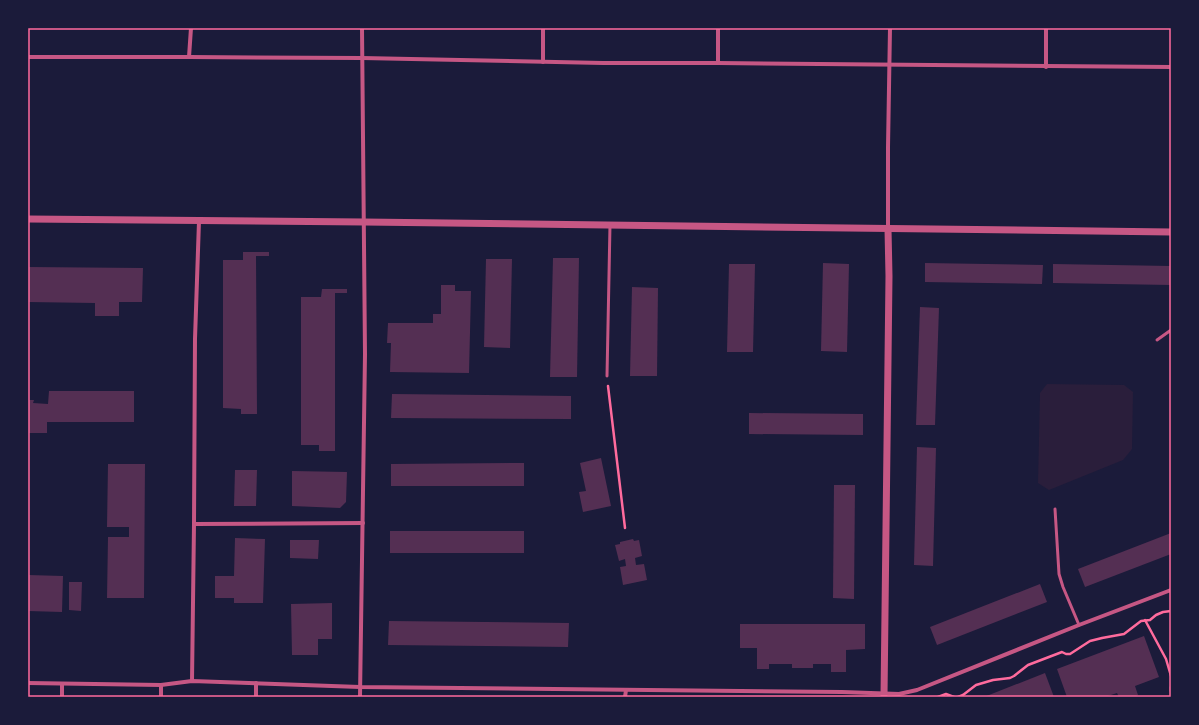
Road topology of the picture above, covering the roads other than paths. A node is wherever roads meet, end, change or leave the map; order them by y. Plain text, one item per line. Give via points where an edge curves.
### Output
1 (191, 28) edge
2 (362, 28) edge
3 (543, 28) edge
4 (718, 28) edge
5 (890, 28) edge
6 (1046, 28) edge
7 (28, 57) edge
8 (189, 57) junction
9 (362, 58) junction
10 (543, 62) junction
11 (718, 63) junction
12 (890, 65) junction
13 (1046, 67) junction
14 (1171, 67) edge
15 (28, 219) edge
16 (199, 221) junction
17 (364, 222) junction
18 (610, 225) junction
19 (888, 229) junction
20 (1171, 232) edge
21 (1171, 330) edge
22 (1157, 340) dead end
23 (607, 376) road end
24 (1055, 509) dead end
25 (363, 522) junction
26 (194, 524) junction
27 (1171, 590) edge
28 (1079, 625) junction
29 (192, 681) junction
30 (28, 683) edge
31 (256, 683) junction
32 (62, 684) junction
33 (161, 685) junction
34 (360, 687) junction
35 (626, 690) junction
36 (884, 695) edge
37 (62, 697) edge
38 (161, 697) edge
39 (256, 697) edge
40 (360, 697) edge
41 (625, 697) edge

1 - 8 street
2 - 9 street
3 - 10 street
4 - 11 street
5 - 12 street
6 - 13 street
7 - 8 street
8 - 9 street
9 - 10 street
9 - 17 street
10 - 11 street
11 - 12 street
12 - 13 street
12 - 19 street
13 - 14 street
15 - 16 street
16 - 17 street
16 - 26 street via 194,339
17 - 18 street
17 - 25 street via 366,354
18 - 19 street
18 - 23 lane
19 - 20 street
19 - 36 street
21 - 22 lane
24 - 28 lane via 1059,574
25 - 26 street
25 - 34 street
26 - 29 street
27 - 28 street
28 - 36 street via 917,690
29 - 31 street
29 - 33 street
30 - 32 street
31 - 34 street
31 - 39 street
32 - 33 street
32 - 37 street
33 - 38 street
34 - 35 street
34 - 40 street
35 - 36 street via 842,692
35 - 41 street

